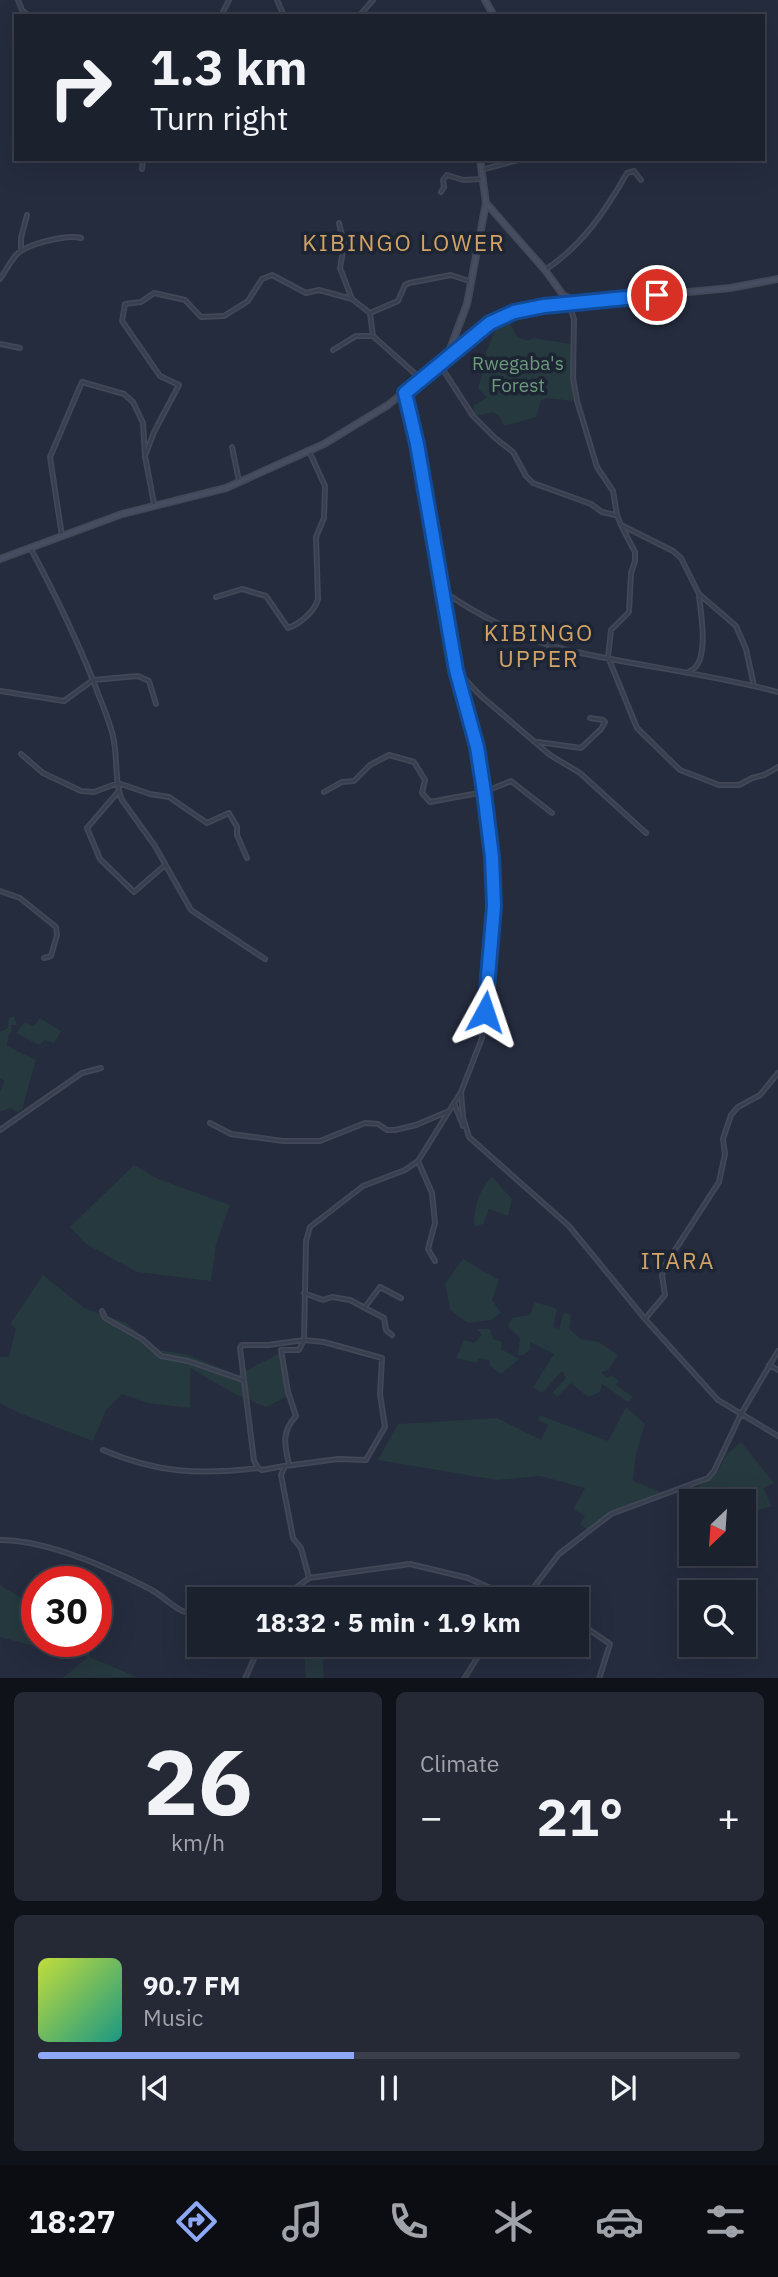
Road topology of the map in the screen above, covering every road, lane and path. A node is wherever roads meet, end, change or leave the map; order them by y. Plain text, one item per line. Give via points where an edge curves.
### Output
1 (373, 0) edge
2 (361, 14) edge
3 (143, 161) edge
4 (480, 161) edge
5 (515, 161) edge
6 (142, 169) dead end
7 (481, 170) junction
8 (482, 179) junction
9 (641, 180) dead end
10 (440, 192) dead end
11 (486, 203) junction
12 (27, 215) dead end
13 (339, 223) dead end
14 (81, 238) dead end
15 (21, 250) junction
16 (545, 270) junction
17 (0, 279) edge
18 (778, 279) edge
19 (769, 281) junction
20 (473, 282) junction
21 (777, 285) edge
22 (563, 295) junction
23 (352, 299) junction
24 (579, 303) junction
25 (564, 304) junction
26 (370, 313) junction
27 (373, 335) junction
28 (0, 344) edge
29 (20, 348) dead end
30 (333, 350) dead end
31 (443, 363) junction
32 (421, 379) junction
33 (405, 393) junction
34 (232, 447) dead end
35 (309, 451) junction
36 (145, 456) junction
37 (239, 481) junction
38 (155, 504) junction
39 (617, 515) junction
40 (621, 525) junction
41 (62, 536) junction
42 (31, 549) junction
43 (0, 559) edge
44 (442, 590) junction
45 (699, 594) junction
46 (216, 597) dead end
47 (607, 657) junction
48 (456, 670) junction
49 (687, 672) junction
50 (93, 680) junction
51 (754, 686) junction
52 (0, 691) edge
53 (778, 692) edge
54 (156, 704) dead end
55 (590, 718) dead end
56 (534, 741) junction
57 (21, 754) dead end
58 (778, 767) edge
59 (118, 783) junction
60 (118, 792) junction
61 (324, 792) dead end
62 (484, 792) junction
63 (552, 813) dead end
64 (646, 833) dead end
65 (247, 858) dead end
66 (165, 865) junction
67 (0, 891) edge
68 (44, 958) dead end
69 (265, 959) dead end
70 (101, 1068) dead end
71 (778, 1073) edge
72 (461, 1092) junction
73 (454, 1103) junction
74 (449, 1111) junction
75 (211, 1123) dead end
76 (465, 1128) junction
77 (0, 1130) edge
78 (418, 1161) junction
79 (435, 1261) dead end
80 (304, 1293) junction
81 (401, 1298) dead end
82 (365, 1307) junction
83 (102, 1311) dead end
84 (645, 1319) junction
85 (392, 1335) dead end
86 (304, 1340) junction
87 (778, 1351) edge
88 (769, 1366) junction
89 (778, 1370) edge
90 (243, 1380) junction
91 (741, 1414) junction
92 (778, 1436) edge
93 (103, 1450) dead end
94 (287, 1465) junction
95 (258, 1468) junction
96 (0, 1540) edge
97 (309, 1578) junction
98 (297, 1587) edge
99 (488, 1587) edge
100 (534, 1587) edge
101 (187, 1614) edge
102 (589, 1630) edge
103 (255, 1657) edge
104 (477, 1657) edge
105 (245, 1678) edge
106 (464, 1678) edge
107 (599, 1678) edge

1 - 2 street
3 - 6 street
4 - 7 main road
5 - 7 street
7 - 8 main road
8 - 10 street via 447,175
8 - 11 main road
9 - 16 street via 634,171 627,173 583,237
11 - 16 main road
11 - 20 main road
12 - 15 street
13 - 23 street via 344,245 340,268
14 - 15 street via 70,235
15 - 17 street
16 - 22 main road
18 - 19 main road
19 - 21 street
19 - 24 main road
20 - 26 street via 451,275 408,283 398,301
20 - 31 main road
22 - 24 main road
22 - 25 main road
23 - 26 street
23 - 36 street via 319,290 306,293 272,275 260,281 248,301 224,316 200,316 185,300 157,293 125,304 123,324 160,376 179,385
24 - 25 main road
25 - 31 main road via 502,317
25 - 39 street via 574,319 577,401 597,467 613,491
26 - 27 street
27 - 30 street via 356,336
27 - 32 street
28 - 29 street
31 - 32 main road
31 - 39 street via 473,416 513,452 533,483
32 - 33 main road
33 - 35 main road
33 - 44 street
34 - 37 street
35 - 37 main road
35 - 46 street via 325,488 324,517 316,537 316,607 288,628 266,596 242,589
36 - 38 street
36 - 41 street via 142,419 130,398 80,383 50,457
37 - 38 main road
38 - 41 main road
39 - 40 street
40 - 45 street via 678,555
40 - 47 street via 635,561 629,612 611,630
41 - 42 main road
42 - 43 main road
42 - 50 street
44 - 47 street via 515,631 558,648
44 - 48 street
45 - 49 street via 702,652 694,671
45 - 51 street via 736,626
47 - 49 street
47 - 58 street via 636,727 680,770 730,787
48 - 56 street
48 - 62 street
49 - 51 street
50 - 52 street via 64,701
50 - 54 street via 145,678
50 - 59 street via 113,736
51 - 53 street
55 - 56 street via 605,722 581,748
56 - 64 street via 575,769
57 - 59 street via 43,773 81,791 94,792
59 - 60 street
59 - 65 street via 169,797 207,822 230,813
60 - 66 street
60 - 66 street via 87,828 100,859 134,892
61 - 62 street via 354,781 389,754 414,762 425,780 422,793 430,802
62 - 63 street via 511,781
62 - 72 street via 494,906 482,1038
66 - 69 street via 191,910
67 - 68 street via 20,898 56,927 51,956
70 - 77 street via 82,1073
71 - 84 street via 760,1095 731,1115 723,1139 719,1182 664,1267 665,1295
72 - 73 street
72 - 76 street
73 - 74 street
73 - 76 street
74 - 75 street via 395,1130 365,1123 320,1141 231,1134
74 - 78 street
76 - 84 street via 469,1137 569,1226
78 - 79 street via 432,1192 435,1223 428,1249
78 - 80 street via 363,1186 310,1227
80 - 82 street
80 - 86 street
81 - 82 street via 380,1287
82 - 85 street via 384,1318
83 - 90 street via 104,1318 142,1339 161,1356
84 - 91 street via 718,1399
86 - 90 street via 241,1346
86 - 94 street via 299,1350 281,1350 296,1416 284,1436
86 - 94 street via 382,1358 380,1394 385,1427 366,1460
87 - 88 street
88 - 89 street
88 - 91 street
90 - 95 street
91 - 92 street
91 - 100 street via 708,1478 611,1514 559,1554
93 - 95 street via 155,1468 189,1473
94 - 95 street
94 - 97 street via 281,1475 293,1538 301,1548
96 - 101 street via 75,1556 151,1589
97 - 98 street
97 - 99 street via 410,1564
102 - 107 street via 610,1644
103 - 105 street
104 - 106 street

